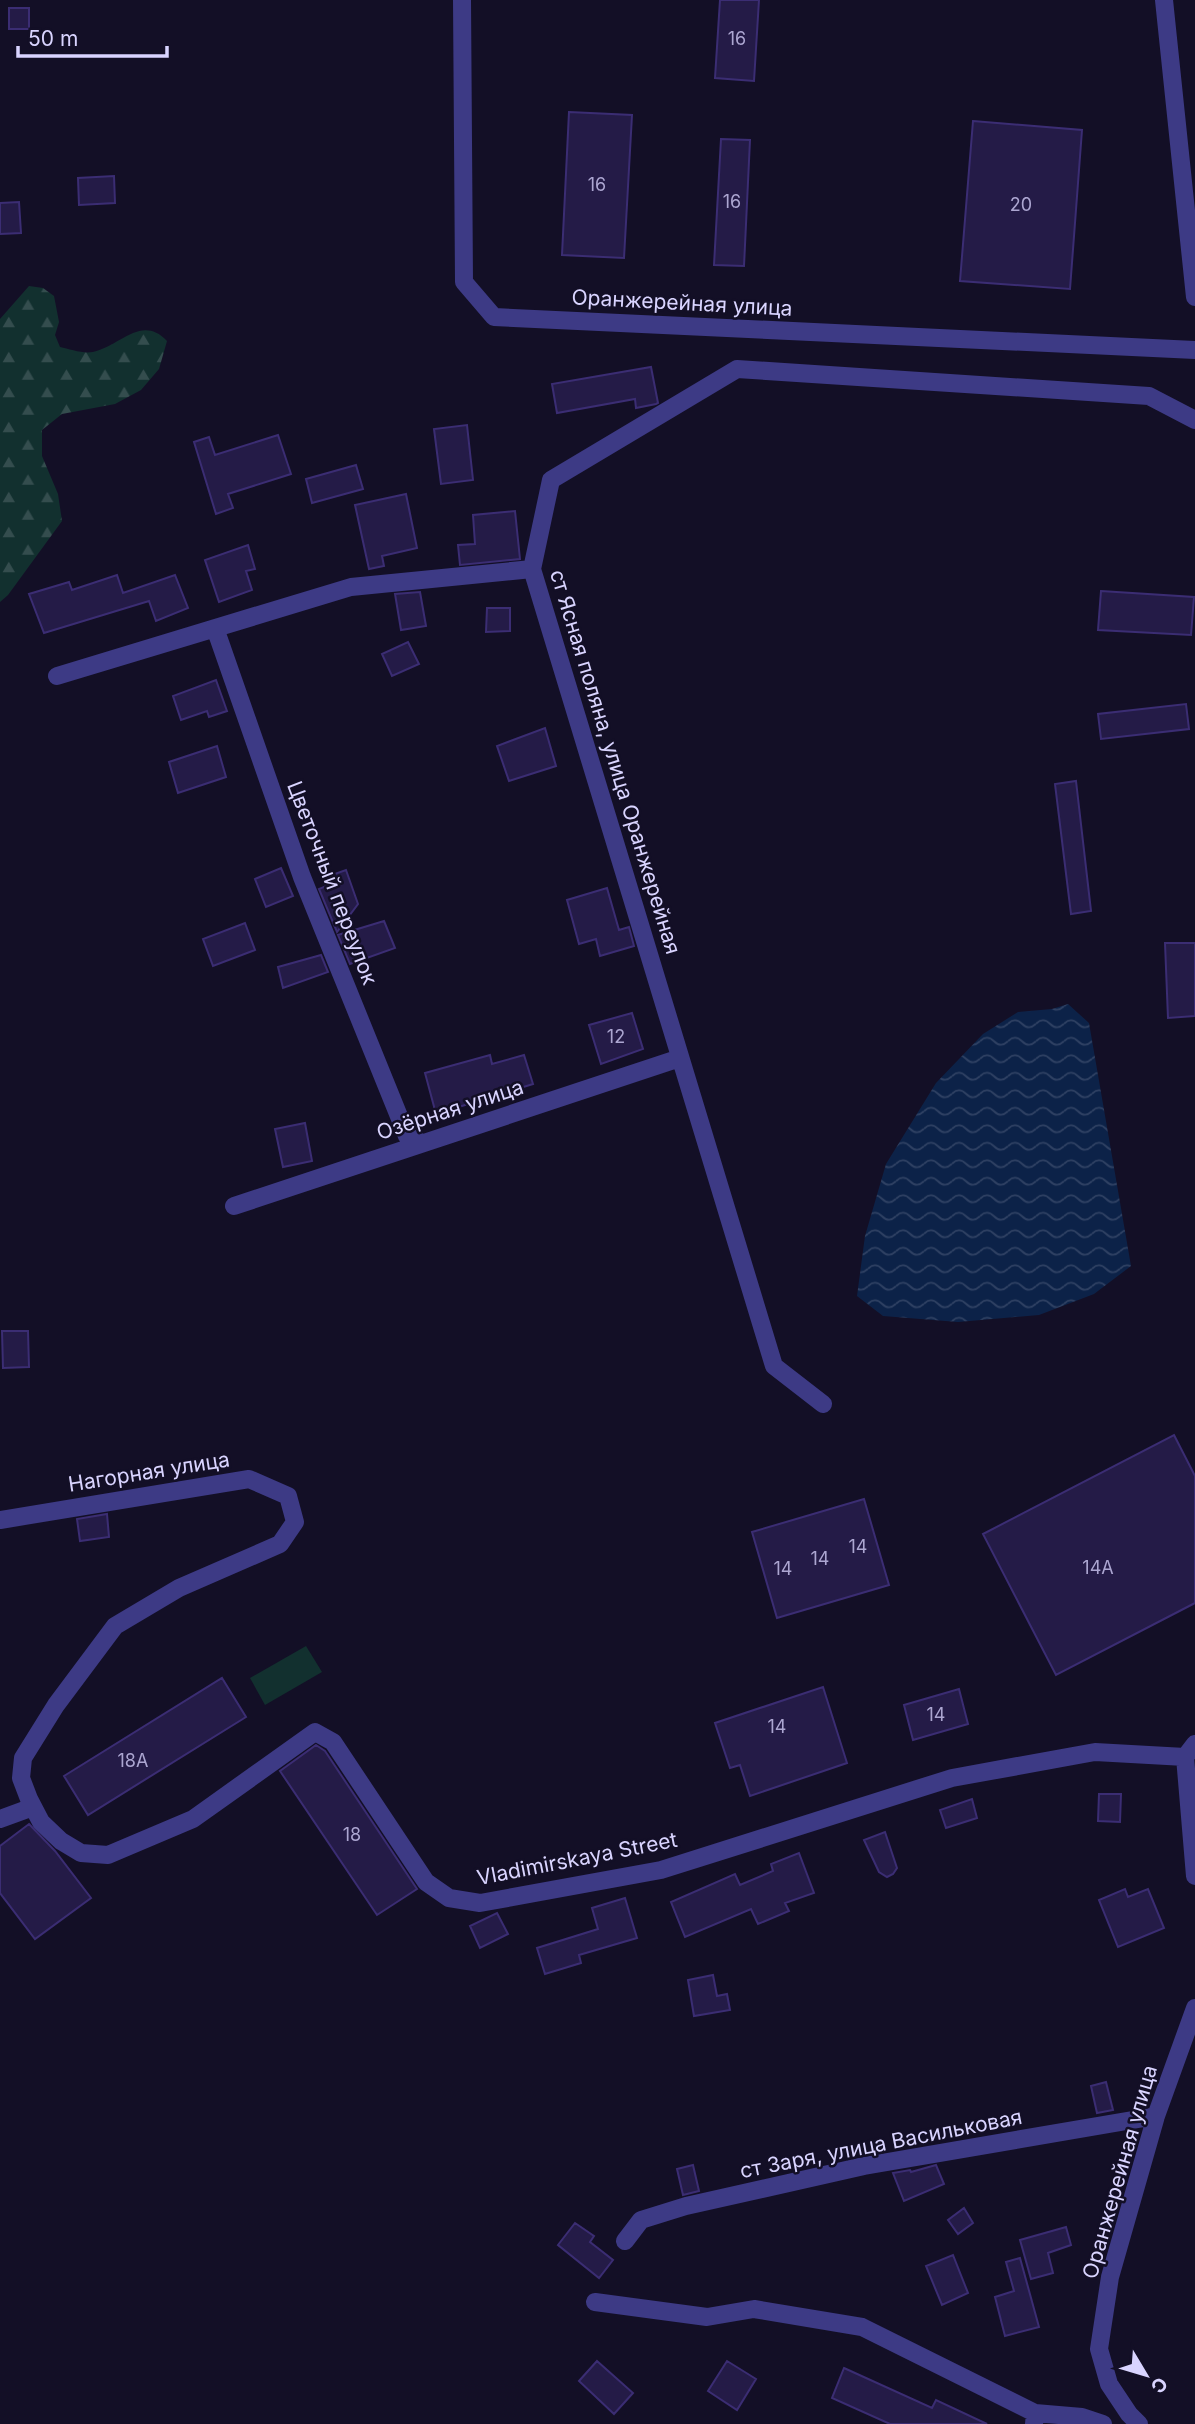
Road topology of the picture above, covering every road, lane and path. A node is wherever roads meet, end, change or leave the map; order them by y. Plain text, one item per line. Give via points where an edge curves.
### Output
1 (461, 0) edge
2 (1164, 0) edge
3 (1195, 297) edge
4 (1195, 350) edge
5 (1195, 420) edge
6 (532, 569) junction
7 (215, 628) junction
8 (57, 676) dead end
9 (680, 1058) junction
10 (422, 1143) junction
11 (234, 1206) dead end
12 (823, 1404) dead end
13 (0, 1520) edge
14 (1190, 1751) edge
15 (33, 1807) junction
16 (0, 1819) edge
17 (81, 1853) joint
18 (1195, 1876) edge
19 (1195, 2008) edge
20 (1156, 2116) junction
21 (625, 2241) dead end
22 (595, 2302) dead end
23 (1034, 2418) edge
24 (1103, 2424) edge
25 (1139, 2424) edge

1 - 4 street, Оранжерейная улица via 464,282 494,317
2 - 3 street
5 - 6 street, ст Ясная поляна, улица Оранжерейная via 1149,396 737,369 551,480
6 - 7 street via 351,587
6 - 9 street, ст Ясная поляна, улица Оранжерейная
7 - 8 street
7 - 10 street, Цветочный переулок via 302,877 407,1136
9 - 10 street, Озёрная улица
9 - 12 street, ст Ясная поляна, улица Оранжерейная via 774,1366
10 - 11 street, Озёрная улица
13 - 15 street, Нагорная улица via 249,1479 288,1496 295,1522 280,1544 179,1588 115,1626 23,1758 21,1778
14 - 17 street, Vladimirskaya Street via 1095,1752 952,1778 661,1870 480,1903 449,1899 426,1882 333,1742 315,1731 193,1819 108,1855
14 - 18 street
15 - 16 street
15 - 17 street, Нагорная улица via 41,1822
19 - 20 street, Оранжерейная улица
20 - 21 street, ст Заря, улица Васильковая via 864,2166 686,2206 641,2221
20 - 25 street, Оранжерейная улица via 1110,2277 1099,2349 1109,2384
22 - 23 street via 707,2317 754,2309 862,2327
23 - 24 street via 1082,2417

